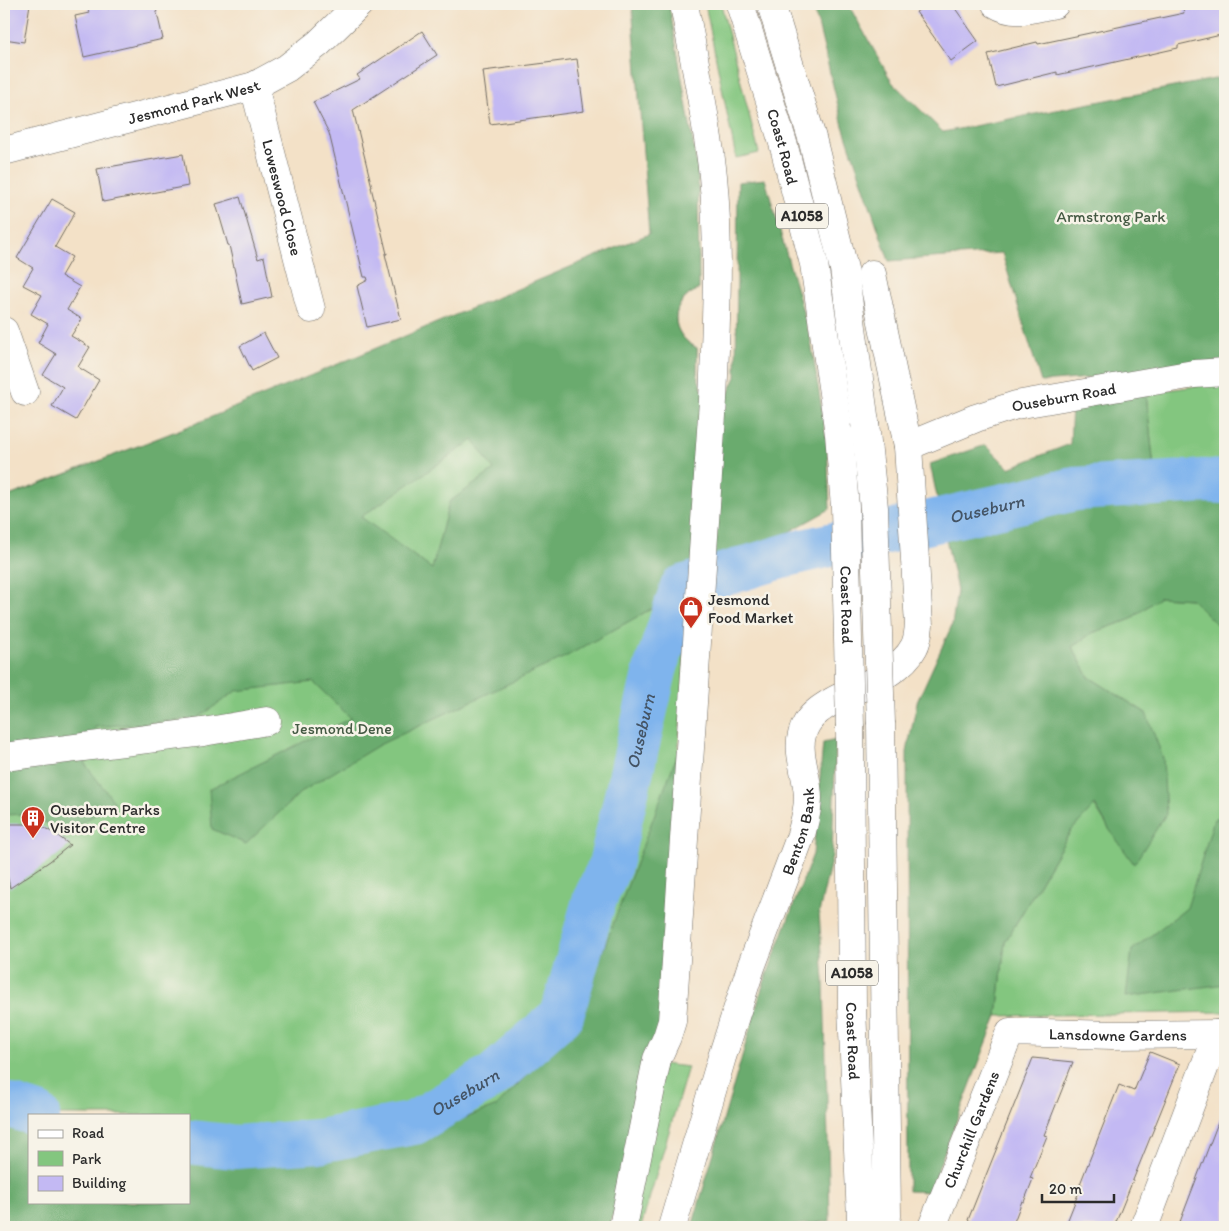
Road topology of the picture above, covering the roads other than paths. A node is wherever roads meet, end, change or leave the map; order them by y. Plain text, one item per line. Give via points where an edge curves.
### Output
1 (359, 4) edge
2 (684, 4) edge
3 (740, 4) edge
4 (770, 4) edge
5 (996, 4) edge
6 (1055, 4) edge
7 (254, 86) junction
8 (4, 151) edge
9 (872, 274) dead end
10 (311, 309) dead end
11 (4, 331) edge
12 (1225, 372) edge
13 (25, 392) dead end
14 (908, 446) junction
15 (267, 721) dead end
16 (4, 758) edge
17 (1010, 1032) joint
18 (1221, 1034) edge
19 (622, 1227) edge
20 (672, 1227) edge
21 (932, 1227) edge
22 (1144, 1227) edge

1 - 7 main road, Jesmond Park West via 319,44 287,68
2 - 19 main road via 713,174 717,250 713,400 672,1021 658,1059
3 - 4 main road, Coast Road / A1058, bridge via 783,143 814,264 839,434 845,506 852,1008 874,1218 881,724 874,508 844,269 812,138
5 - 6 main road via 1023,11
7 - 8 main road, Jesmond Park West
7 - 10 main road, Loweswood Close
9 - 14 main road, Benton Bank
11 - 13 main road
12 - 14 main road, Ouseburn Road via 1194,374 1016,406 976,418
14 - 20 main road, Benton Bank via 919,625 915,646 901,664 889,672 820,708 802,732 800,752 807,787 806,816 728,1037
15 - 16 main road
17 - 18 main road, Lansdowne Gardens
17 - 21 main road, Churchill Gardens
18 - 22 main road

